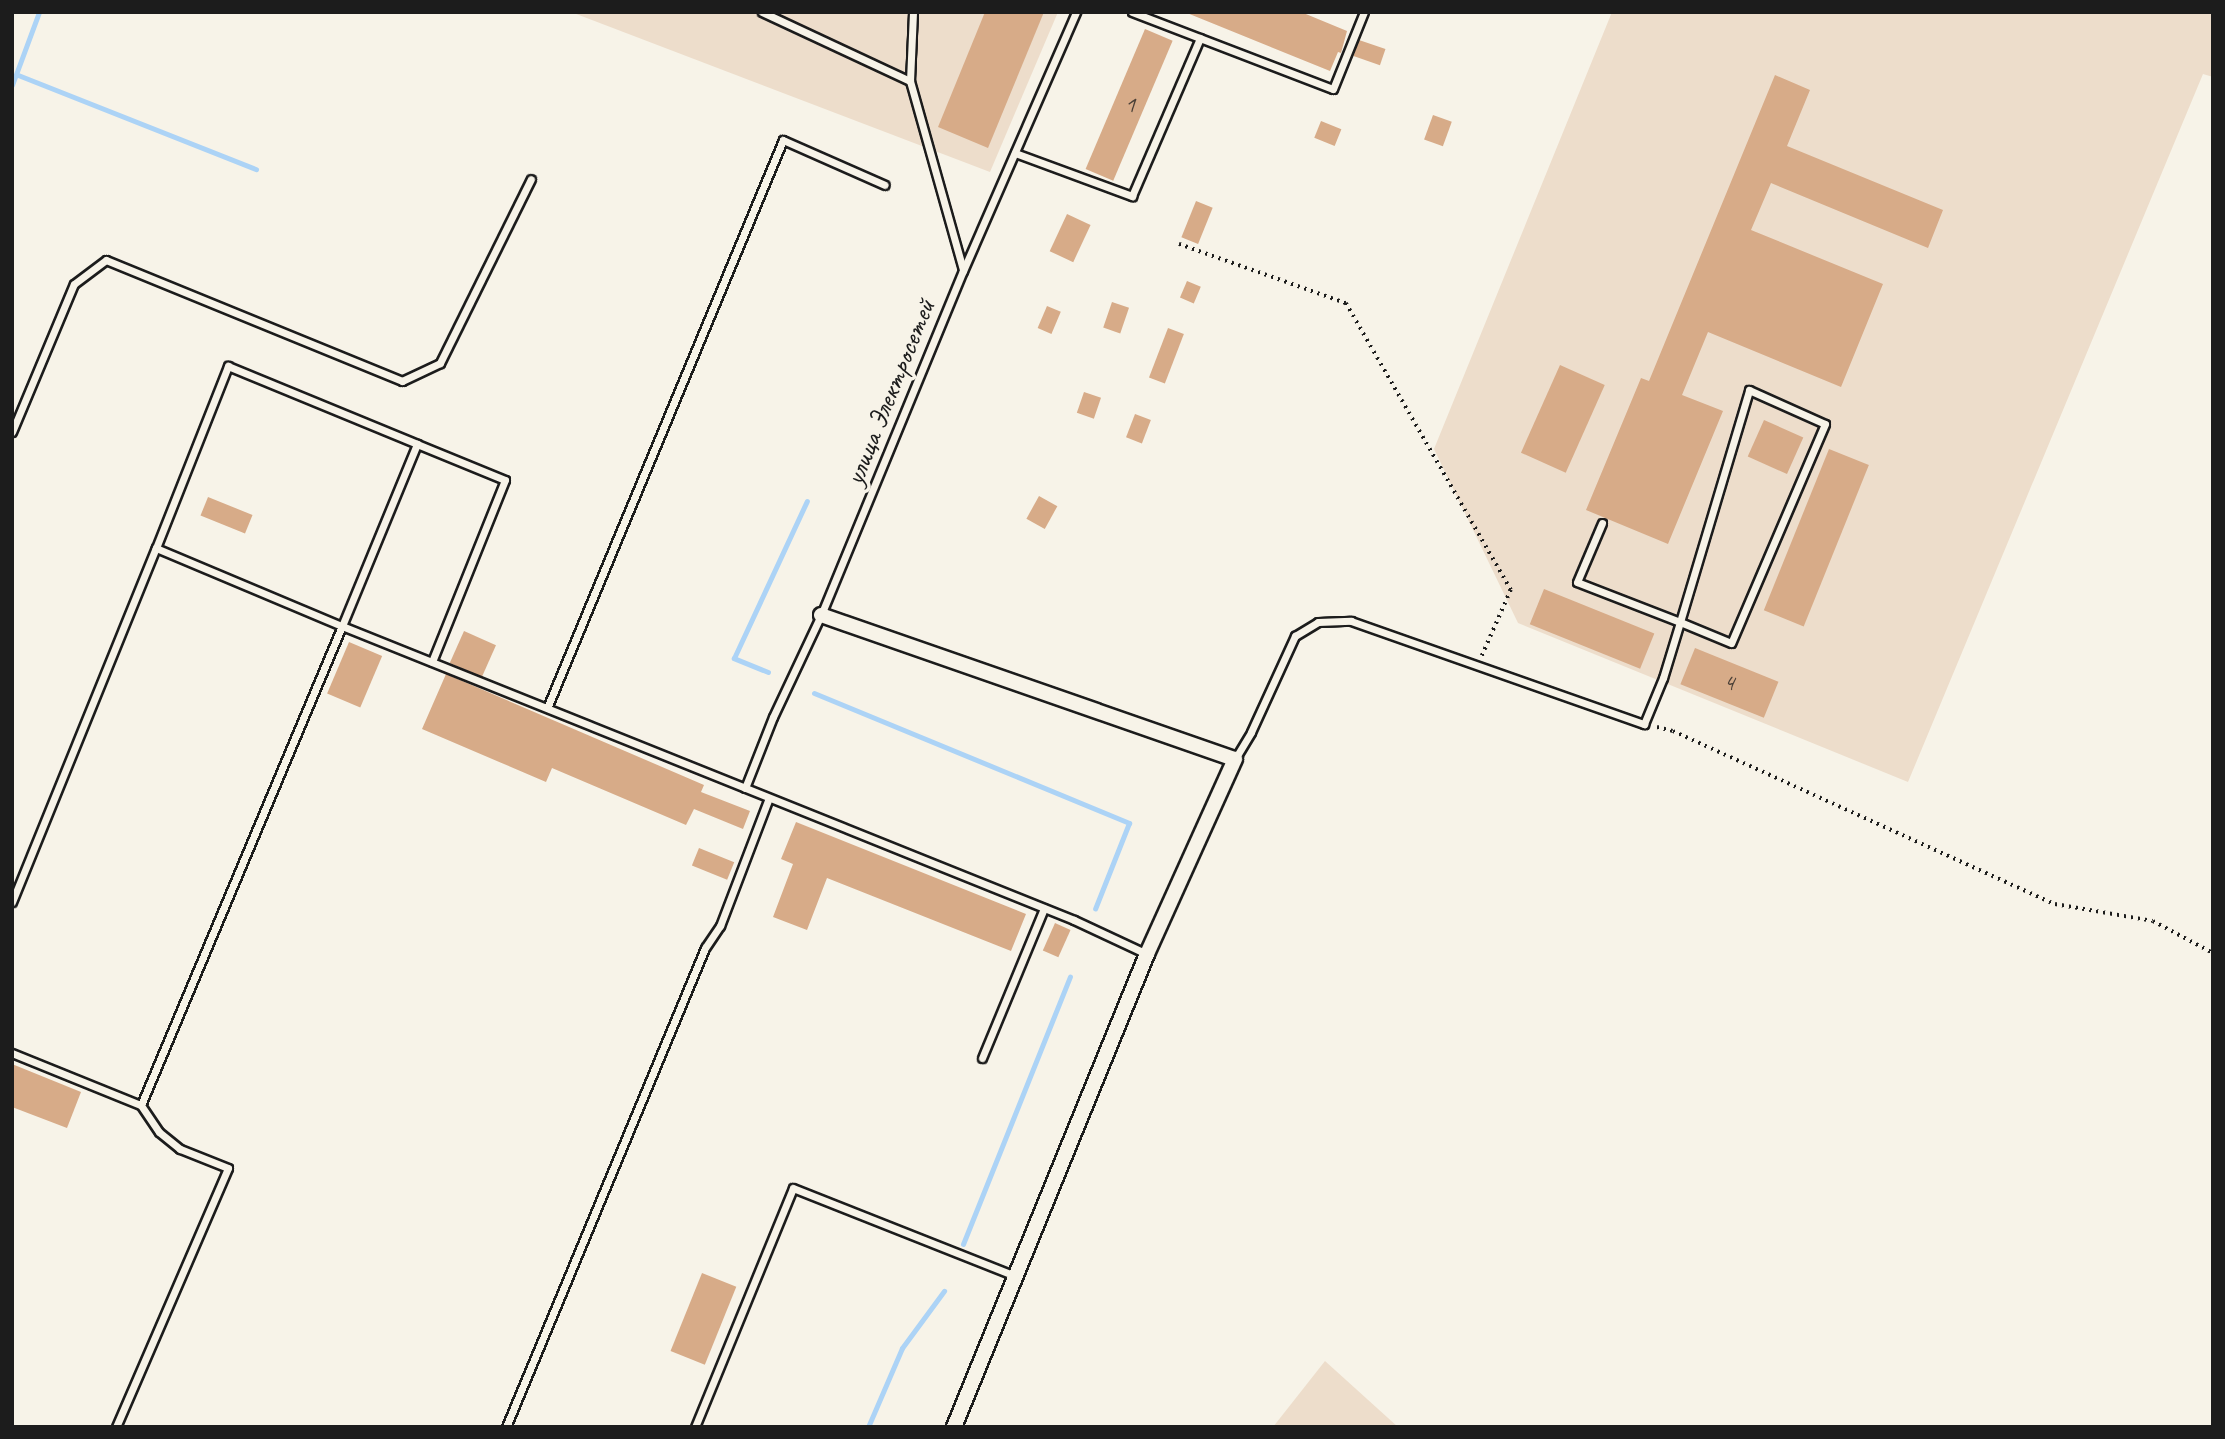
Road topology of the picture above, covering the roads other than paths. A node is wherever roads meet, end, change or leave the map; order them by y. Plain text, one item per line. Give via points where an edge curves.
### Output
1 (762, 12) edge
2 (912, 12) edge
3 (1076, 12) edge
4 (1132, 12) edge
5 (1364, 12) edge
6 (1200, 38) junction
7 (910, 81) junction
8 (1015, 153) junction
9 (531, 179) dead end
10 (885, 185) dead end
11 (963, 271) junction
12 (12, 432) edge
13 (417, 444) junction
14 (1602, 523) dead end
15 (156, 548) junction
16 (821, 615) junction
17 (1680, 622) junction
18 (342, 626) junction
19 (432, 662) junction
20 (547, 709) junction
21 (1235, 759) junction
22 (745, 788) junction
23 (769, 798) junction
24 (12, 902) edge
25 (1044, 908) junction
26 (1147, 954) junction
27 (12, 1053) edge
28 (982, 1058) dead end
29 (141, 1105) junction
30 (1016, 1276) junction
31 (116, 1427) edge
32 (506, 1427) edge
33 (695, 1427) edge
34 (954, 1427) edge

1 - 7 lane
2 - 7 lane
3 - 8 lane, улица Электросетей
4 - 6 lane
5 - 6 lane via 1333,89
6 - 8 lane via 1132,196
7 - 11 lane
8 - 11 lane, улица Электросетей
9 - 12 lane via 440,363 402,381 106,260 74,284
10 - 20 lane via 783,140
11 - 16 lane, улица Электросетей
13 - 15 lane via 228,366
13 - 18 lane
13 - 19 lane via 505,480
14 - 17 lane via 1577,582
15 - 18 lane
15 - 24 lane
16 - 21 street
16 - 22 lane, улица Электросетей
17 - 17 lane via 1749,390 1825,424 1731,643
17 - 21 lane via 1644,724 1350,621 1318,622 1295,636
18 - 19 lane
18 - 29 lane
19 - 20 lane
20 - 22 lane
21 - 26 street
22 - 23 lane
23 - 25 lane
23 - 32 lane via 720,926 705,948
25 - 26 lane
25 - 28 lane
26 - 30 street
27 - 29 lane
29 - 31 lane via 159,1132 180,1150 228,1168
30 - 33 lane via 793,1188
30 - 34 street

